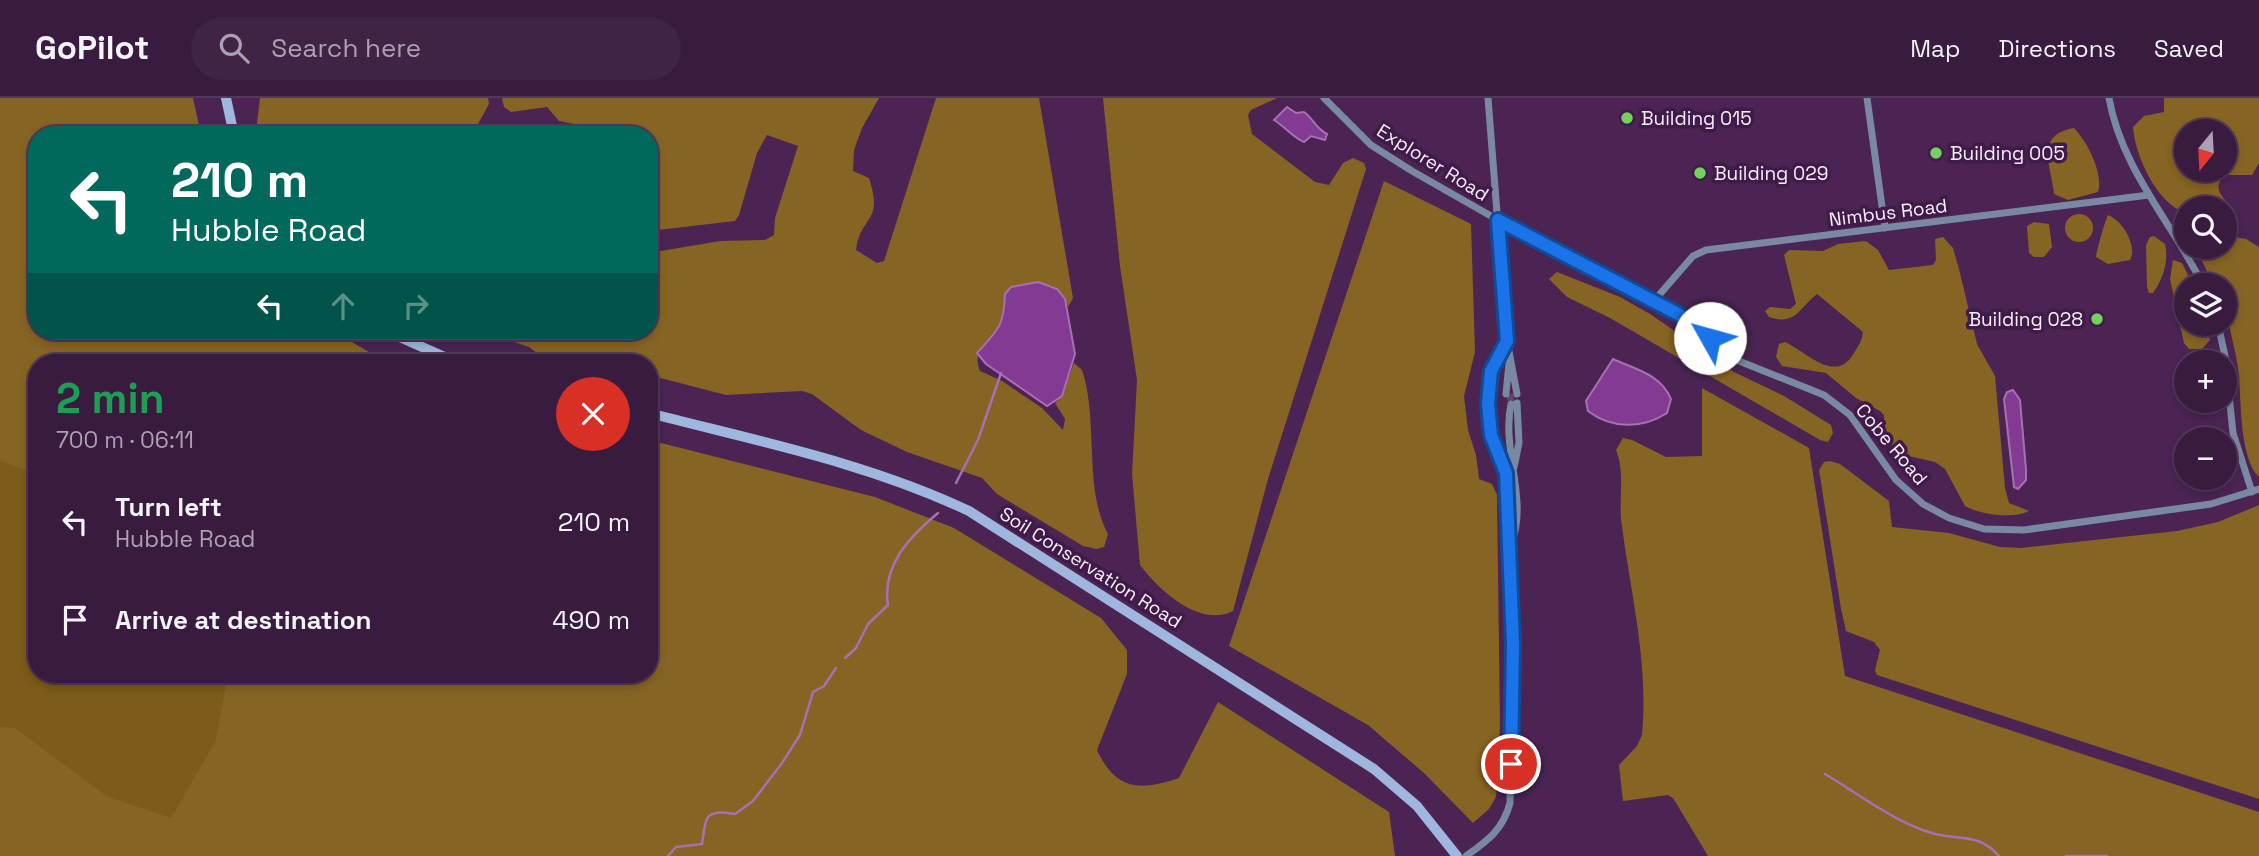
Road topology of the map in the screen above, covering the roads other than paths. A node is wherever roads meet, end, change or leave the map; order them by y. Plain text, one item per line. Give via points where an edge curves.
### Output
1 (226, 98) edge
2 (1325, 98) edge
3 (1488, 98) edge
4 (1867, 98) edge
5 (2109, 98) edge
6 (232, 126) edge
7 (2148, 195) junction
8 (1498, 220) junction
9 (1885, 228) junction
10 (2196, 273) edge
11 (1653, 302) junction
12 (2221, 336) edge
13 (406, 340) edge
14 (1507, 341) junction
15 (438, 354) edge
16 (1509, 361) junction
17 (658, 415) edge
18 (1513, 474) junction
19 (2255, 491) edge
20 (1509, 548) junction
21 (1457, 856) edge
22 (1466, 856) edge

1 - 6 main road
2 - 8 street, Explorer Road via 1371,145
3 - 8 street
4 - 9 street
5 - 7 street via 2119,136
7 - 9 street, Nimbus Road
7 - 10 street
8 - 11 street, Cobe Road
8 - 14 street
9 - 11 street, Nimbus Road via 1706,250 1693,256
11 - 19 street, Cobe Road via 1692,322 1739,362 1810,388 1837,404 1910,493 1964,524 2024,530 2211,504
12 - 19 street via 2233,433
13 - 15 main road
14 - 16 street
14 - 20 street via 1491,371 1488,404 1491,435 1506,473
16 - 16 street via 1511,394 1507,373
17 - 21 main road, Soil Conservation Road via 863,468 969,511 1374,769 1417,806
18 - 18 street via 1508,417 1511,404 1519,443
18 - 20 street via 1519,521
20 - 22 street via 1513,644 1510,803 1502,826

